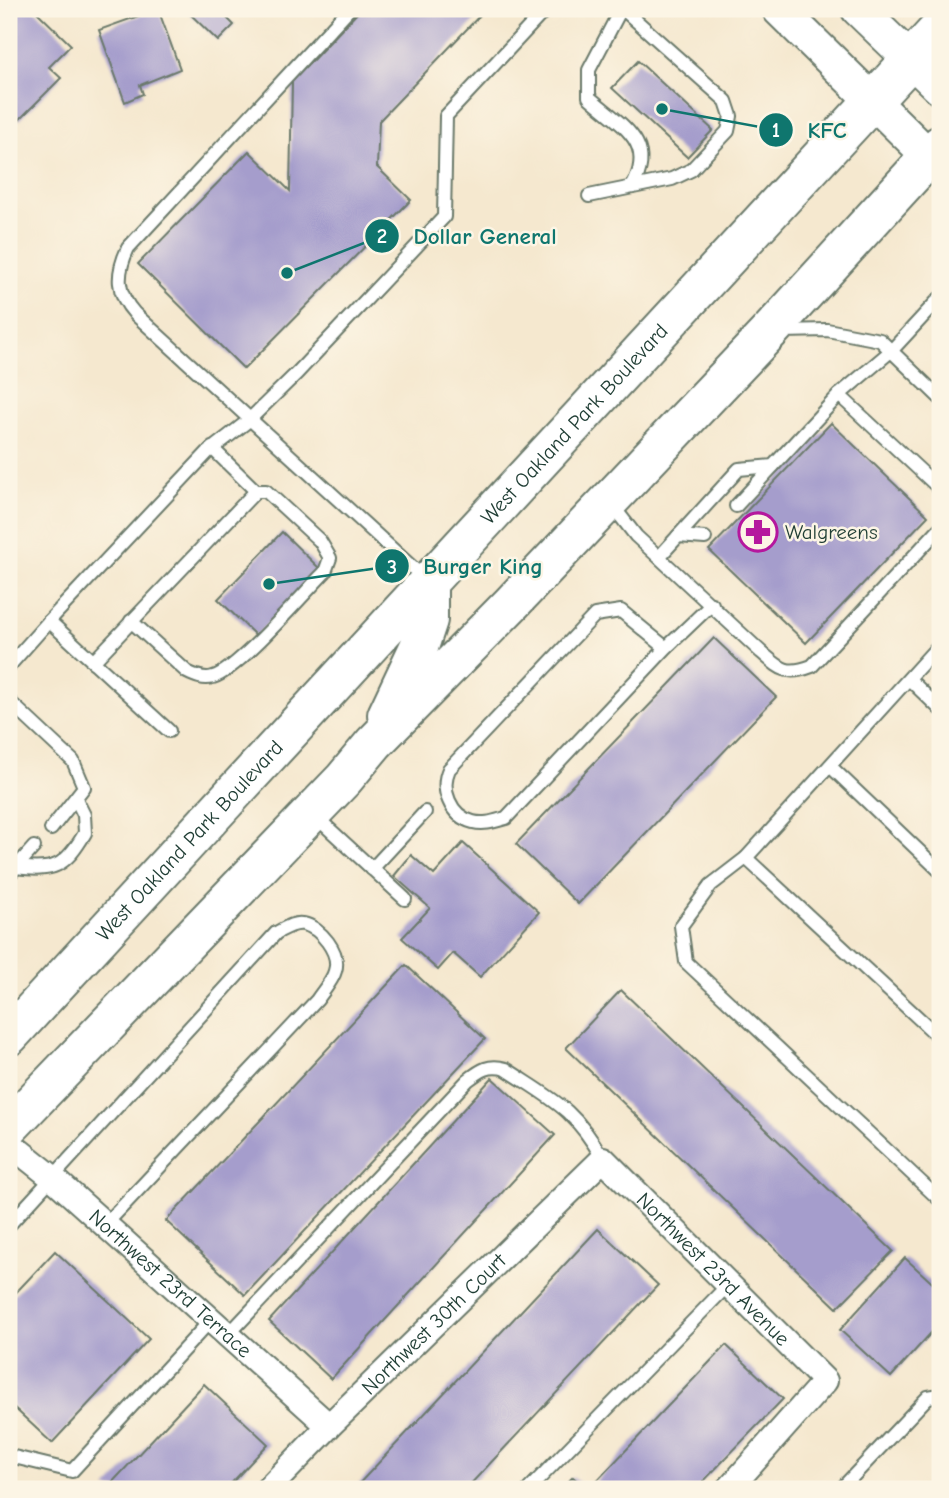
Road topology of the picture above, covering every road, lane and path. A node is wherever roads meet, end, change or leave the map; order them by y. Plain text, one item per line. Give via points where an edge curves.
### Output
1 (349, 9) edge
2 (546, 9) edge
3 (622, 9) edge
4 (779, 9) edge
5 (858, 9) edge
6 (940, 29) edge
7 (912, 59) junction
8 (940, 88) edge
9 (872, 99) junction
10 (937, 156) edge
11 (632, 187) junction
12 (589, 196) dead end
13 (940, 298) edge
14 (770, 331) junction
15 (892, 350) junction
16 (839, 395) junction
17 (940, 398) edge
18 (248, 421) junction
19 (212, 449) junction
20 (773, 466) junction
21 (940, 489) edge
22 (256, 491) junction
23 (609, 501) junction
24 (736, 506) dead end
25 (940, 528) edge
26 (678, 536) junction
27 (705, 538) dead end
28 (660, 556) junction
29 (428, 582) junction
30 (712, 604) junction
31 (50, 621) junction
32 (131, 621) junction
33 (940, 644) edge
34 (666, 648) junction
35 (93, 662) junction
36 (9, 666) edge
37 (909, 679) junction
38 (9, 701) edge
39 (940, 709) edge
40 (169, 732) dead end
41 (374, 743) junction
42 (830, 766) junction
43 (76, 799) junction
44 (425, 812) dead end
45 (311, 813) junction
46 (51, 829) dead end
47 (34, 847) dead end
48 (746, 858) junction
49 (372, 869) junction
50 (12, 871) edge
51 (940, 871) edge
52 (405, 899) dead end
53 (9, 1036) edge
54 (940, 1038) edge
55 (9, 1127) edge
56 (9, 1143) edge
57 (603, 1159) junction
58 (52, 1178) junction
59 (940, 1200) edge
60 (9, 1225) edge
61 (105, 1225) junction
62 (728, 1285) junction
63 (220, 1328) junction
64 (940, 1395) edge
65 (329, 1426) junction
66 (9, 1463) edge
67 (268, 1489) edge
68 (529, 1489) edge
69 (729, 1489) edge
70 (841, 1489) edge

1 - 18 lane via 128,248 121,264 123,301
2 - 18 lane via 446,116 444,217
3 - 11 lane via 589,70 589,97 640,145 644,159
3 - 11 lane via 726,101 731,117 728,131 691,170 673,179
4 - 9 street
5 - 7 street
6 - 7 main road, West Oakland Park Boulevard
7 - 8 street
7 - 9 main road, West Oakland Park Boulevard
9 - 10 street
9 - 29 main road, West Oakland Park Boulevard
10 - 14 main road
11 - 12 lane
13 - 15 lane
14 - 15 lane via 827,330 860,335 880,340
14 - 23 main road
15 - 16 lane
15 - 17 lane
16 - 20 lane
16 - 21 lane
18 - 19 lane
18 - 29 lane
19 - 22 lane
19 - 31 lane
20 - 24 lane
20 - 26 lane via 739,469
22 - 32 lane
22 - 32 lane via 266,491 328,550 325,572 241,657 213,677 187,672
23 - 28 lane via 636,536
23 - 41 main road
25 - 30 lane via 812,666 794,673 779,668
26 - 27 lane
26 - 28 lane
28 - 30 lane
29 - 41 main road via 428,620 419,647
29 - 53 main road, West Oakland Park Boulevard
30 - 34 lane
31 - 35 lane
31 - 36 lane
32 - 35 lane
33 - 37 lane
34 - 34 lane via 621,611 595,615 449,769 444,780 448,803 471,822 506,818
35 - 40 lane
37 - 39 lane
37 - 42 lane
38 - 43 lane via 73,761 84,787
41 - 45 main road
42 - 48 lane
42 - 51 lane
43 - 46 lane
43 - 50 lane via 85,833 68,856 55,868
44 - 49 lane
45 - 49 lane
45 - 55 main road
47 - 50 lane
48 - 54 lane
48 - 59 lane via 711,885 681,926 686,962
49 - 52 lane
56 - 58 street, Northwest 23rd Terrace
57 - 62 street, Northwest 23rd Avenue
57 - 63 lane via 569,1111 506,1069 484,1068
57 - 65 street, Northwest 30th Court
58 - 60 lane
58 - 61 street, Northwest 23rd Terrace
58 - 61 lane via 276,933 304,924 319,933 336,954 335,971 317,1000
61 - 63 street, Northwest 23rd Terrace
62 - 68 lane
62 - 69 street, Northwest 23rd Avenue via 825,1381
63 - 65 street, Northwest 23rd Terrace
63 - 66 lane via 72,1471 14,1457
64 - 70 lane via 928,1397
65 - 67 street, Northwest 30th Court

